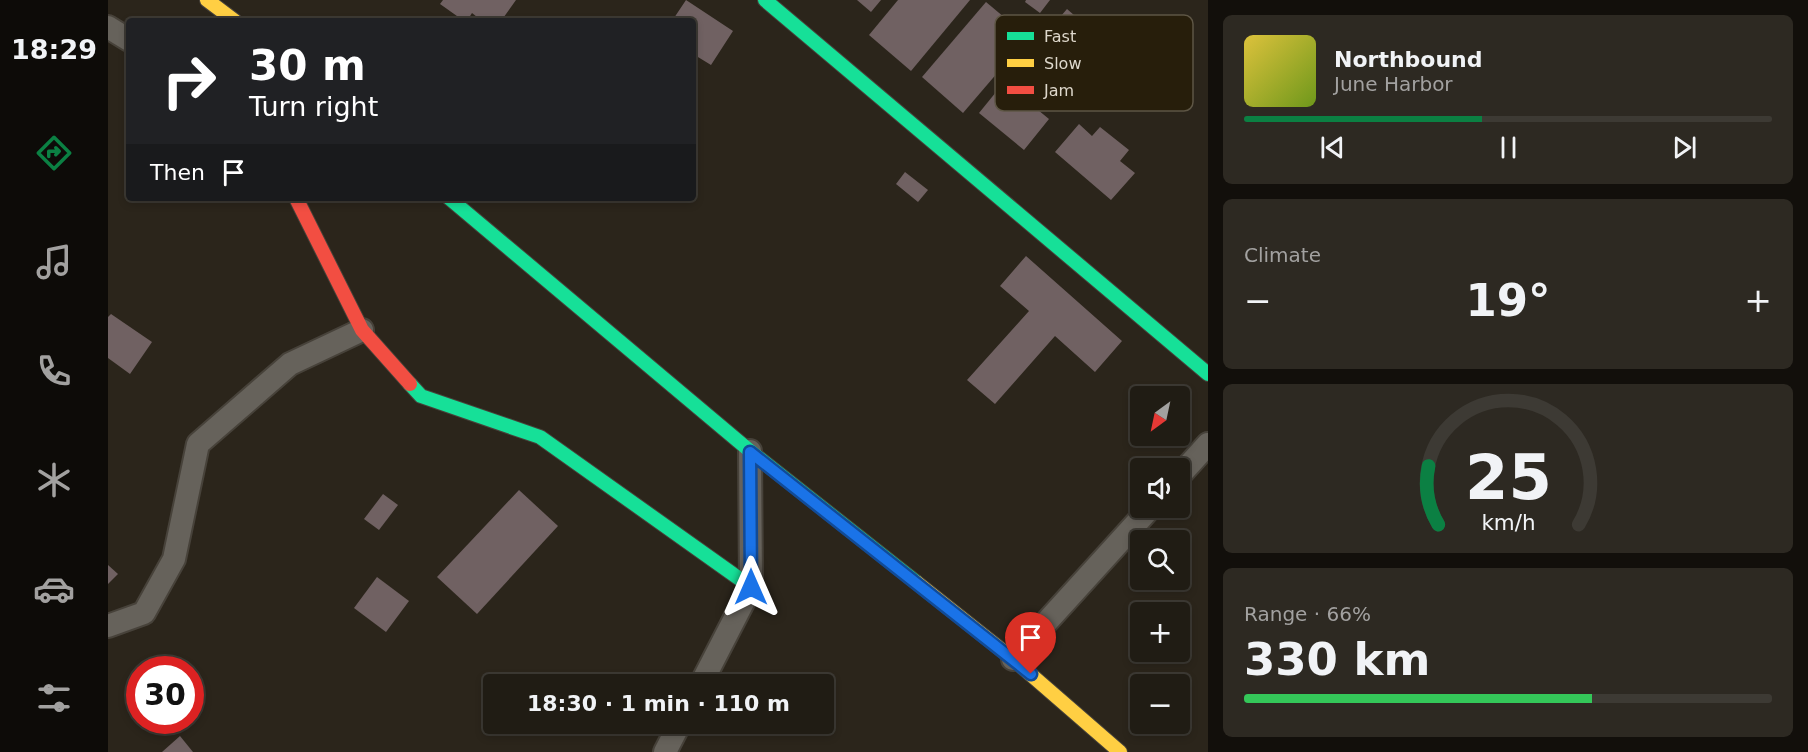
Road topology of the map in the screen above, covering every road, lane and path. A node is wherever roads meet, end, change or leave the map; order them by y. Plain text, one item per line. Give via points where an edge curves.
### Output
1 (207, 0) edge
2 (765, 0) edge
3 (231, 18) edge
4 (108, 25) edge
5 (126, 27) edge
6 (126, 38) edge
7 (298, 201) edge
8 (453, 201) edge
9 (362, 330) junction
10 (1208, 374) edge
11 (1208, 444) edge
12 (750, 452) junction
13 (1190, 464) edge
14 (1141, 518) edge
15 (751, 587) junction
16 (108, 626) edge
17 (1013, 659) junction
18 (705, 674) edge
19 (674, 734) edge
20 (665, 752) edge
21 (1120, 752) edge

1 - 3 main road
2 - 10 main road
4 - 5 street
4 - 6 street
7 - 9 main road
8 - 12 main road
9 - 15 main road via 422,396 540,437
9 - 16 street via 290,364 198,444 174,559 144,613
11 - 13 street
12 - 15 street
12 - 17 main road
14 - 17 street
15 - 18 street
17 - 21 main road
19 - 20 street

